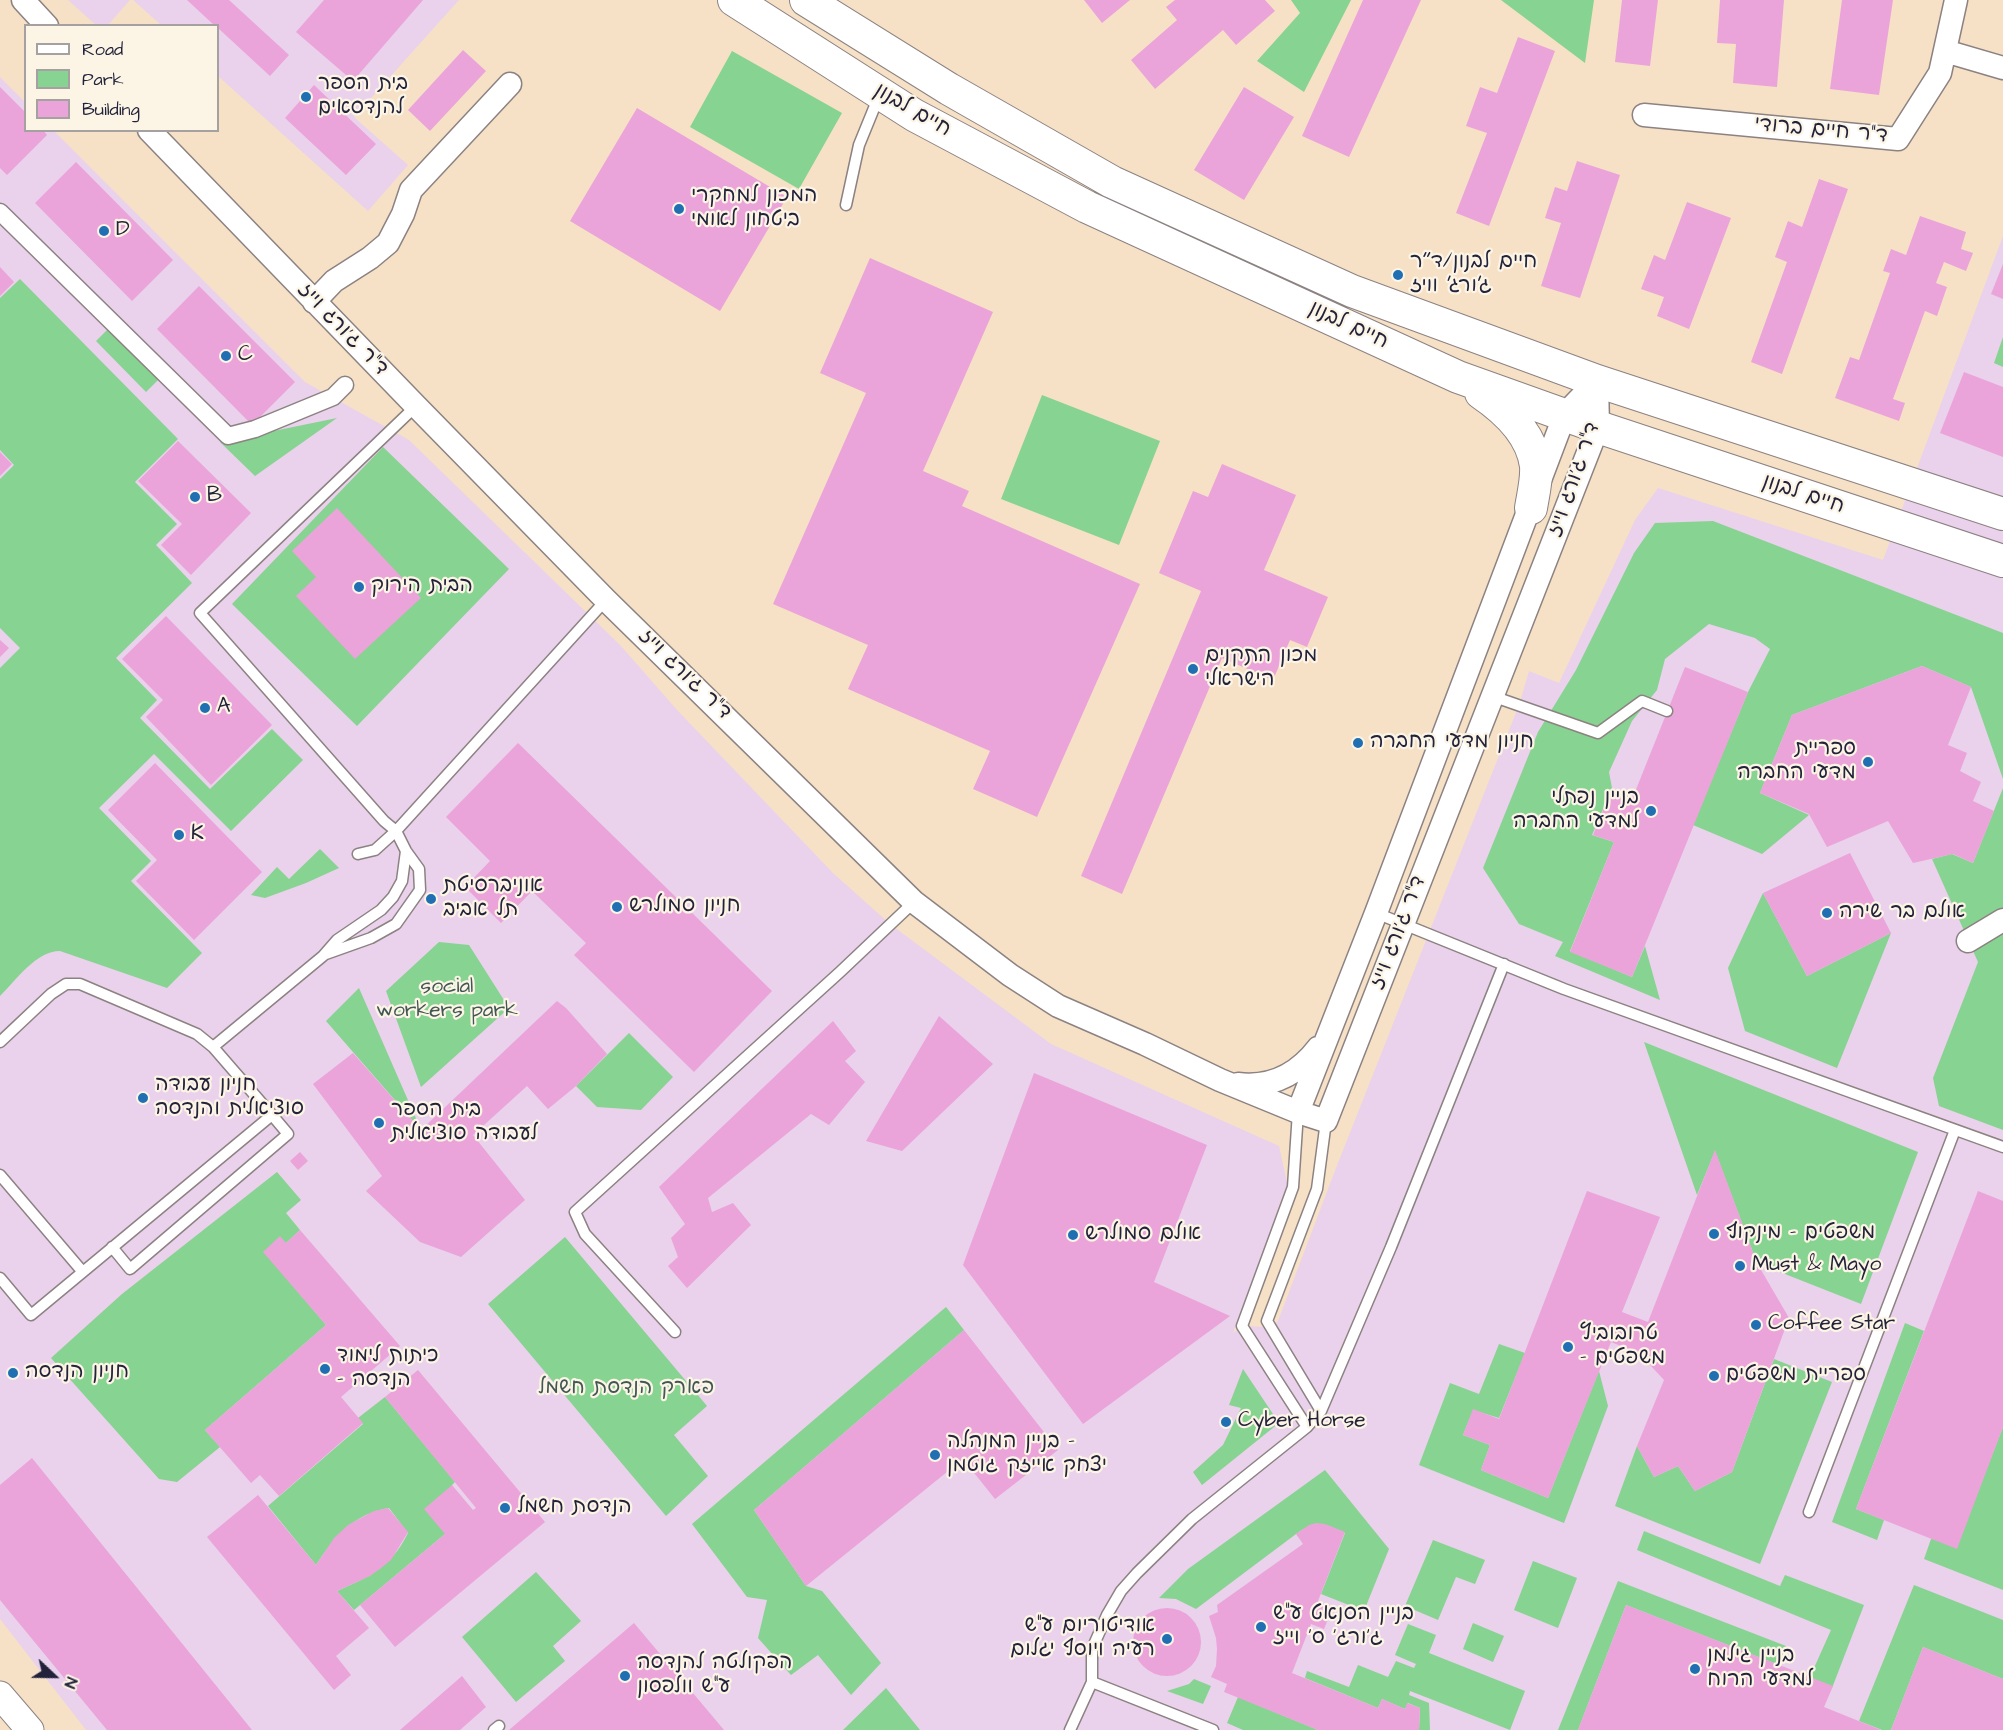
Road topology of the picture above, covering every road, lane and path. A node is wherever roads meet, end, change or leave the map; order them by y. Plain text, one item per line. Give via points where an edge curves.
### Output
1 (23, 0) edge
2 (734, 0) edge
3 (806, 0) edge
4 (1956, 0) edge
5 (45, 24) edge
6 (1945, 51) junction
7 (2003, 68) edge
8 (510, 84) dead end
9 (880, 93) junction
10 (1644, 115) dead end
11 (151, 132) edge
12 (846, 205) dead end
13 (0, 212) edge
14 (314, 302) junction
15 (1458, 377) junction
16 (1597, 381) junction
17 (345, 385) dead end
18 (416, 406) junction
19 (1565, 414) junction
20 (1598, 427) junction
21 (1531, 508) junction
22 (2003, 514) edge
23 (2003, 561) edge
24 (606, 600) junction
25 (1492, 696) junction
26 (1667, 711) dead end
27 (396, 831) junction
28 (406, 851) junction
29 (358, 854) dead end
30 (914, 902) junction
31 (1376, 913) junction
32 (2003, 920) edge
33 (1402, 923) junction
34 (1968, 940) dead end
35 (323, 956) junction
36 (1504, 964) junction
37 (1333, 1024) junction
38 (0, 1042) edge
39 (213, 1047) junction
40 (1220, 1080) junction
41 (1298, 1112) junction
42 (272, 1115) junction
43 (1326, 1121) junction
44 (1955, 1130) junction
45 (2003, 1147) edge
46 (0, 1175) edge
47 (112, 1247) junction
48 (82, 1271) junction
49 (0, 1278) edge
50 (675, 1332) dead end
51 (1321, 1411) junction
52 (1306, 1427) junction
53 (1809, 1512) dead end
54 (1092, 1682) junction
55 (0, 1695) edge
56 (30, 1730) edge
57 (1070, 1730) edge
58 (1213, 1730) edge

1 - 5 street
2 - 9 main road, חיים לבנון
3 - 16 main road, חיים לבנון via 949,89 1112,182 1352,291
4 - 6 street
6 - 7 street
6 - 10 street, ד"ר חיים ברודי via 1940,73 1898,139
8 - 14 street via 411,190 388,243 334,281
9 - 12 lane via 859,145
9 - 15 main road, חיים לבנון via 1087,207
11 - 14 street, ד"ר ג'ורג וייז
13 - 17 street via 228,436 333,397
14 - 18 street, ד"ר ג'ורג וייז
15 - 19 main road, חיים לבנון
15 - 21 main road via 1510,417 1534,452
16 - 19 street, ד"ר ג'ורג וייז
16 - 20 street, ד"ר ג'ורג וייז
16 - 22 main road, חיים לבנון
18 - 24 street, ד"ר ג'ורג וייז
18 - 27 lane via 200,613
19 - 20 main road, חיים לבנון
19 - 21 street, ד"ר ג'ורג וייז
20 - 23 main road, חיים לבנון
20 - 25 street, ד"ר ג'ורג וייז
21 - 31 street, ד"ר ג'ורג וייז
24 - 27 lane
24 - 30 street, ד"ר ג'ורג וייז
25 - 26 lane via 1598,733 1642,701
25 - 33 street, ד"ר ג'ורג וייז
27 - 28 lane
27 - 29 lane via 375,850
28 - 35 lane via 402,881 393,897 381,910 337,940
28 - 35 lane via 419,869 420,890 396,924
30 - 40 street, ד"ר ג'ורג וייז via 1040,996
30 - 50 lane via 575,1212 585,1234
31 - 33 lane
31 - 37 street, ד"ר ג'ורג וייז
32 - 34 street
33 - 36 lane
33 - 43 street, ד"ר ג'ורג וייז
35 - 39 lane
36 - 44 lane
36 - 51 lane
37 - 40 street via 1310,1058 1284,1079 1248,1085
37 - 41 street, ד"ר ג'ורג וייז
38 - 39 lane via 51,994 66,984 80,984 198,1034
39 - 42 lane
40 - 41 street, ד"ר ג'ורג וייז
41 - 43 street, ד"ר ג'ורג וייז
41 - 52 lane via 1293,1187 1242,1326
42 - 47 lane
42 - 47 lane via 288,1134 130,1269
43 - 51 lane via 1317,1189 1267,1322
44 - 45 lane
44 - 53 lane
46 - 48 lane
47 - 48 lane
48 - 49 lane via 31,1315
51 - 52 lane
52 - 54 lane via 1192,1519 1121,1592 1092,1650
54 - 57 lane
54 - 58 lane
55 - 56 street

